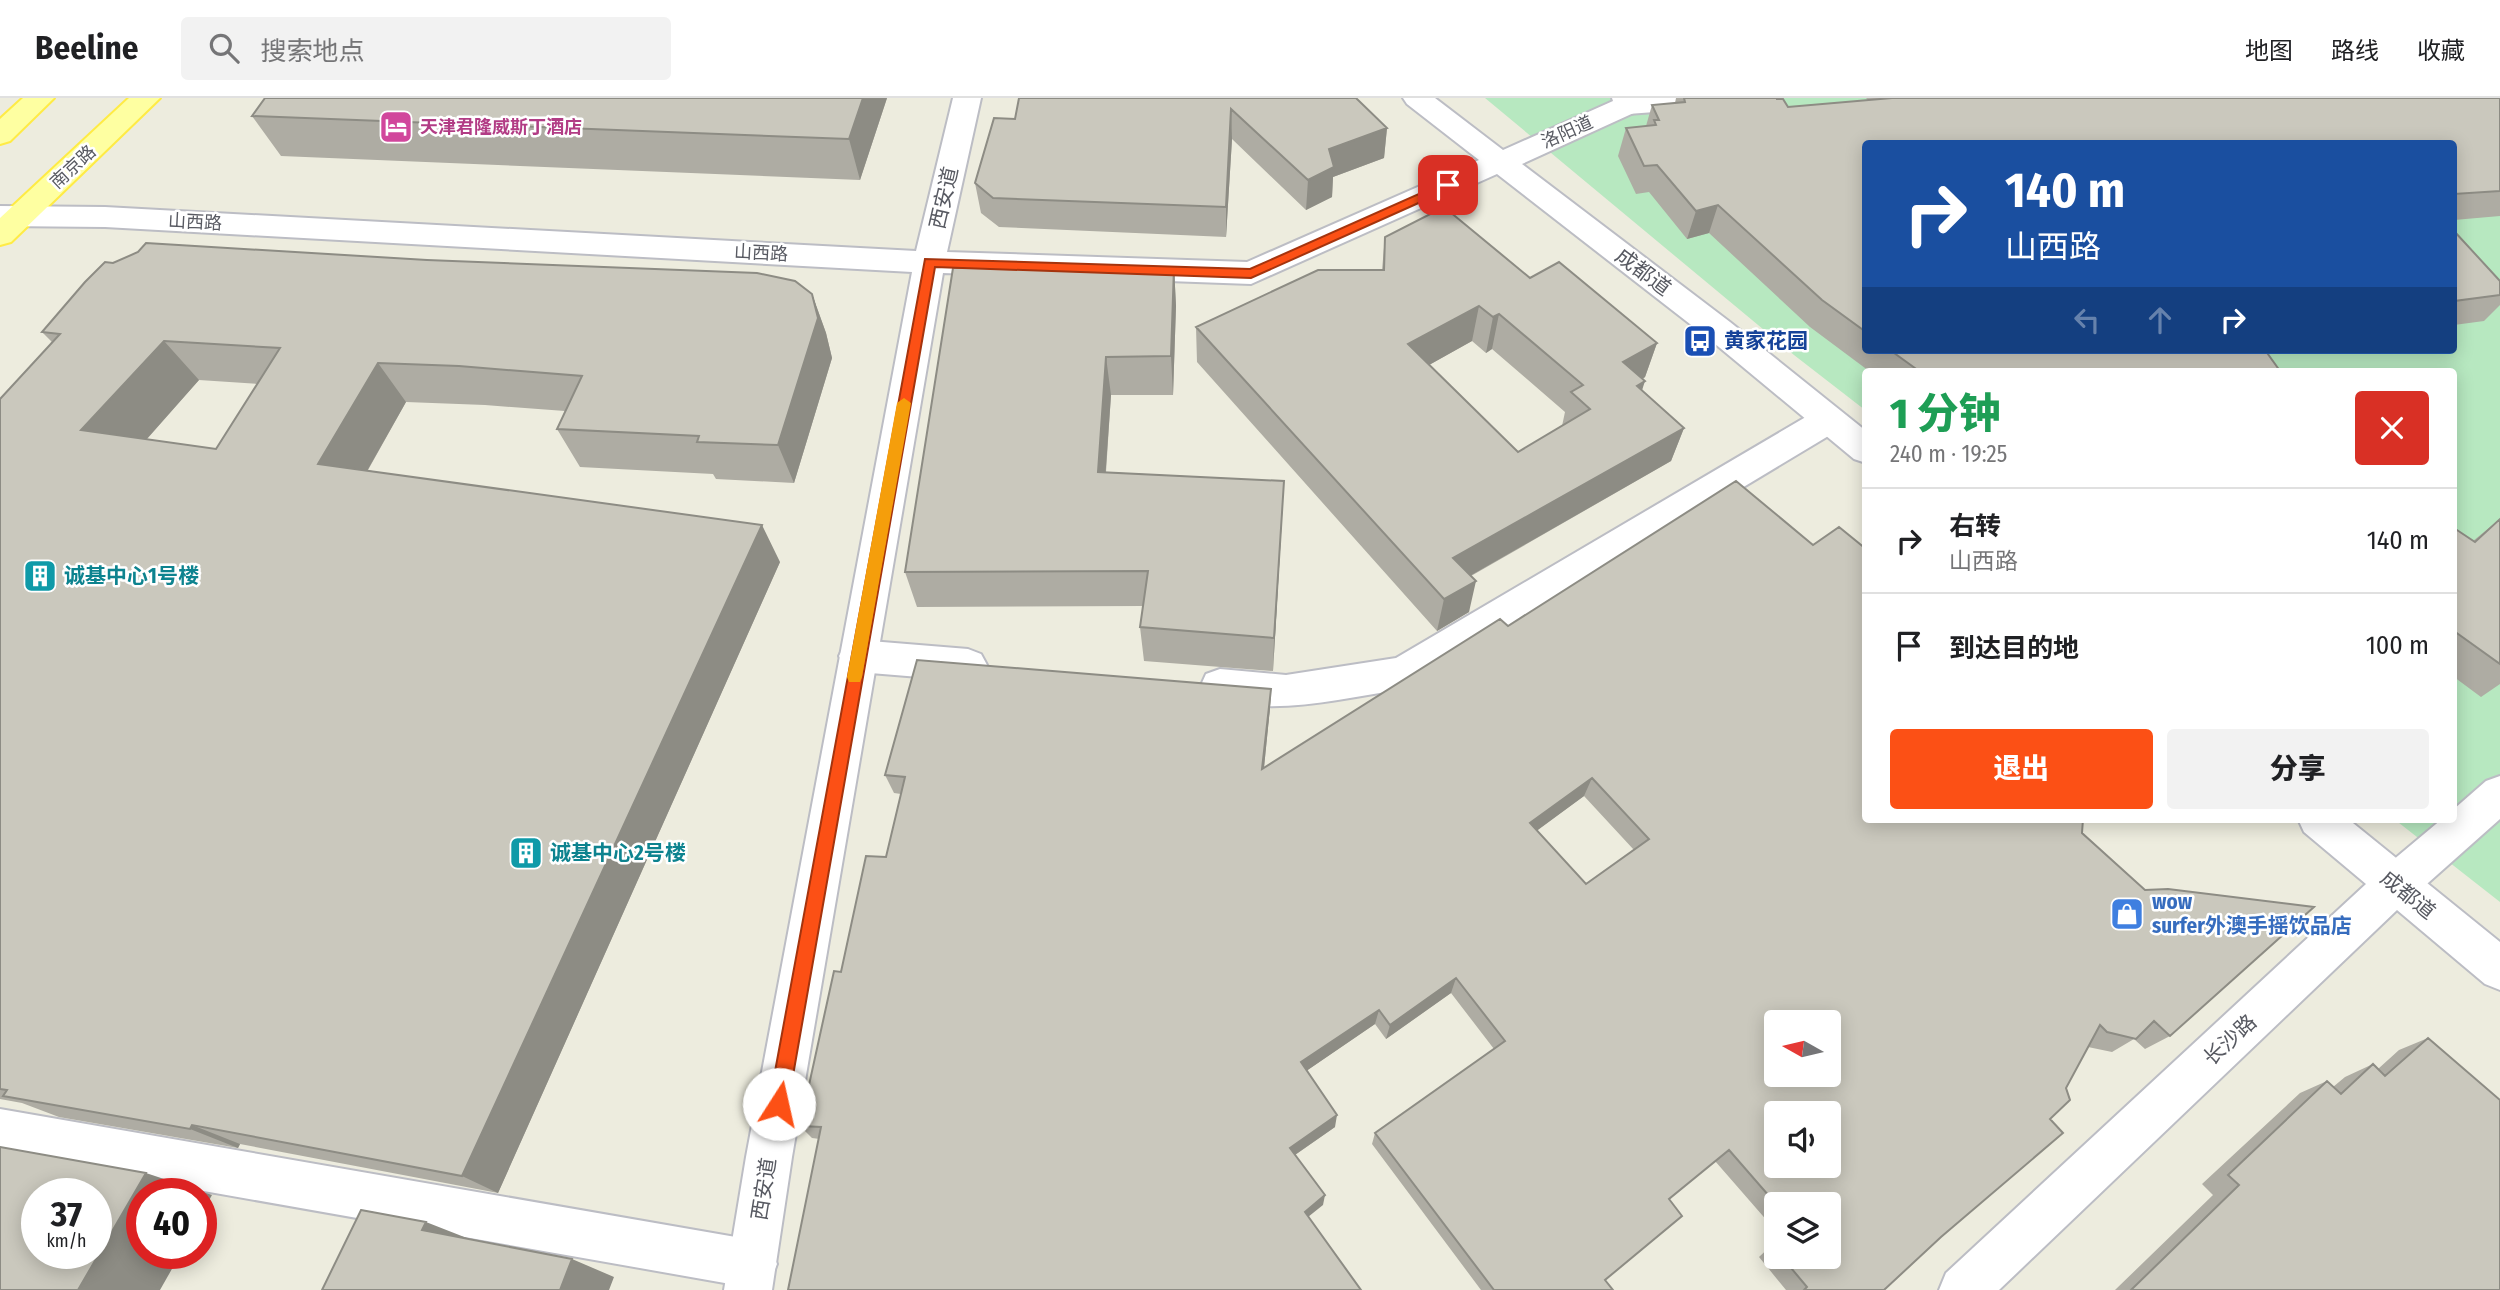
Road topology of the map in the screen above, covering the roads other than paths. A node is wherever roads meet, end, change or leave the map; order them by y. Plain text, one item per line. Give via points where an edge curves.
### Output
1 (40, 98) edge
2 (146, 98) edge
3 (967, 98) edge
4 (1417, 98) edge
5 (1722, 98) edge
6 (1627, 102) edge
7 (0, 135) edge
8 (1498, 162) junction
9 (7, 222) edge
10 (929, 262) junction
11 (1828, 420) junction
12 (1862, 447) edge
13 (858, 656) junction
14 (996, 667) edge
15 (1190, 683) edge
16 (2500, 794) edge
17 (2323, 823) edge
18 (2395, 885) junction
19 (2500, 969) edge
20 (3, 1137) edge
21 (751, 1277) edge
22 (1963, 1290) edge

1 - 7 main road
2 - 9 main road, 南京路
3 - 10 street, 西安道
4 - 8 street, 成都道
5 - 6 street, 洛阳道
6 - 8 street, 洛阳道
8 - 10 street, 山西路 via 1251,273
8 - 11 street, 成都道 via 1719,330
9 - 10 street, 山西路 via 105,217
10 - 13 street, 西安道
11 - 12 street, 成都道
11 - 15 street via 1403,673 1286,691
13 - 14 street
13 - 21 street, 西安道
16 - 18 street, 长沙路
17 - 18 street, 成都道
18 - 19 street, 成都道
18 - 22 street, 长沙路
20 - 21 street

